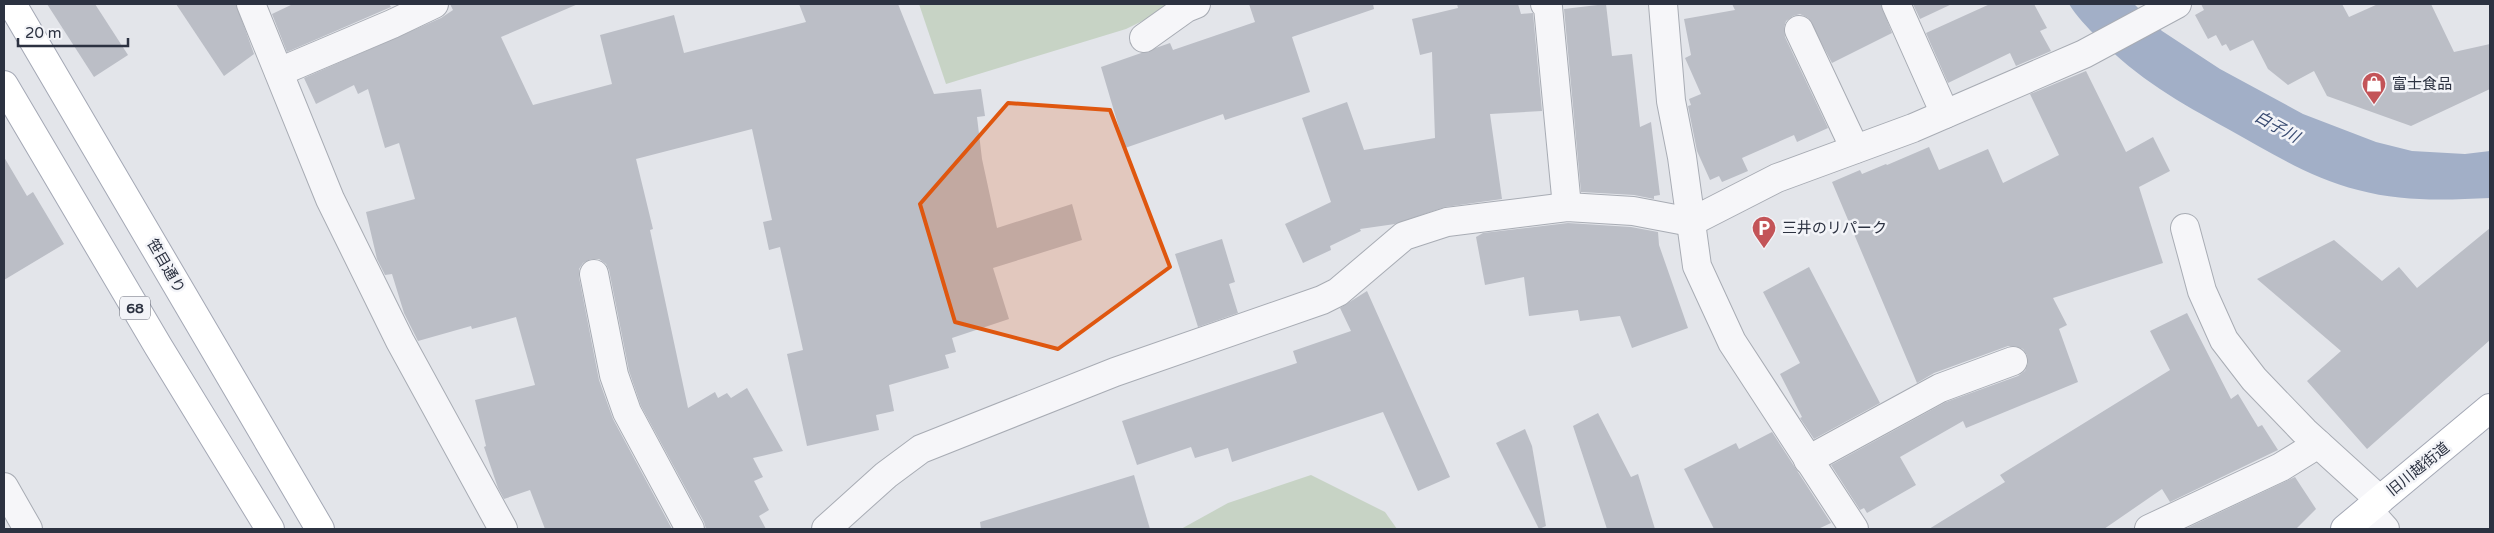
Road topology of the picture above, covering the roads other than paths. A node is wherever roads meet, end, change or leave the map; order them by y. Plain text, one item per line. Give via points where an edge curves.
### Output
1 (251, 4) edge
2 (434, 4) edge
3 (1196, 4) edge
4 (1545, 4) edge
5 (1662, 4) edge
6 (1896, 4) edge
7 (14, 8) edge
8 (2168, 8) edge
9 (1800, 30) dead end
10 (1144, 38) dead end
11 (279, 72) junction
12 (4, 85) edge
13 (1945, 114) junction
14 (1855, 149) junction
15 (1567, 207) junction
16 (1691, 222) junction
17 (2185, 228) dead end
18 (594, 274) dead end
19 (2013, 361) dead end
20 (2490, 408) edge
21 (2318, 444) junction
22 (1808, 460) junction
23 (4, 487) edge
24 (2378, 513) edge
25 (28, 529) edge
26 (270, 529) edge
27 (320, 529) edge
28 (503, 529) edge
29 (690, 529) edge
30 (826, 529) edge
31 (1854, 529) edge
32 (2149, 529) edge
33 (2344, 529) edge

1 - 11 street
2 - 11 street
3 - 10 street
4 - 15 street via 1548,7
5 - 16 street via 1670,101
6 - 13 street
7 - 27 main road, 笹目通り
8 - 13 street via 2084,54
9 - 14 street
11 - 28 street via 330,199 400,341
12 - 26 main road, 68
13 - 14 street
14 - 16 street via 1777,178
15 - 16 street via 1633,211
15 - 30 street via 1447,222 1404,236 1338,292 1322,300 1115,372 921,449 886,475
16 - 22 street via 1697,266 1713,305 1732,342
17 - 21 street via 2202,291 2224,340 2254,379
18 - 29 street via 614,375 624,403
19 - 22 street via 1940,388
20 - 24 main road, 旧川越街道
21 - 24 street
21 - 32 street via 2273,471
22 - 31 street
23 - 25 street
24 - 33 main road, 旧川越街道

